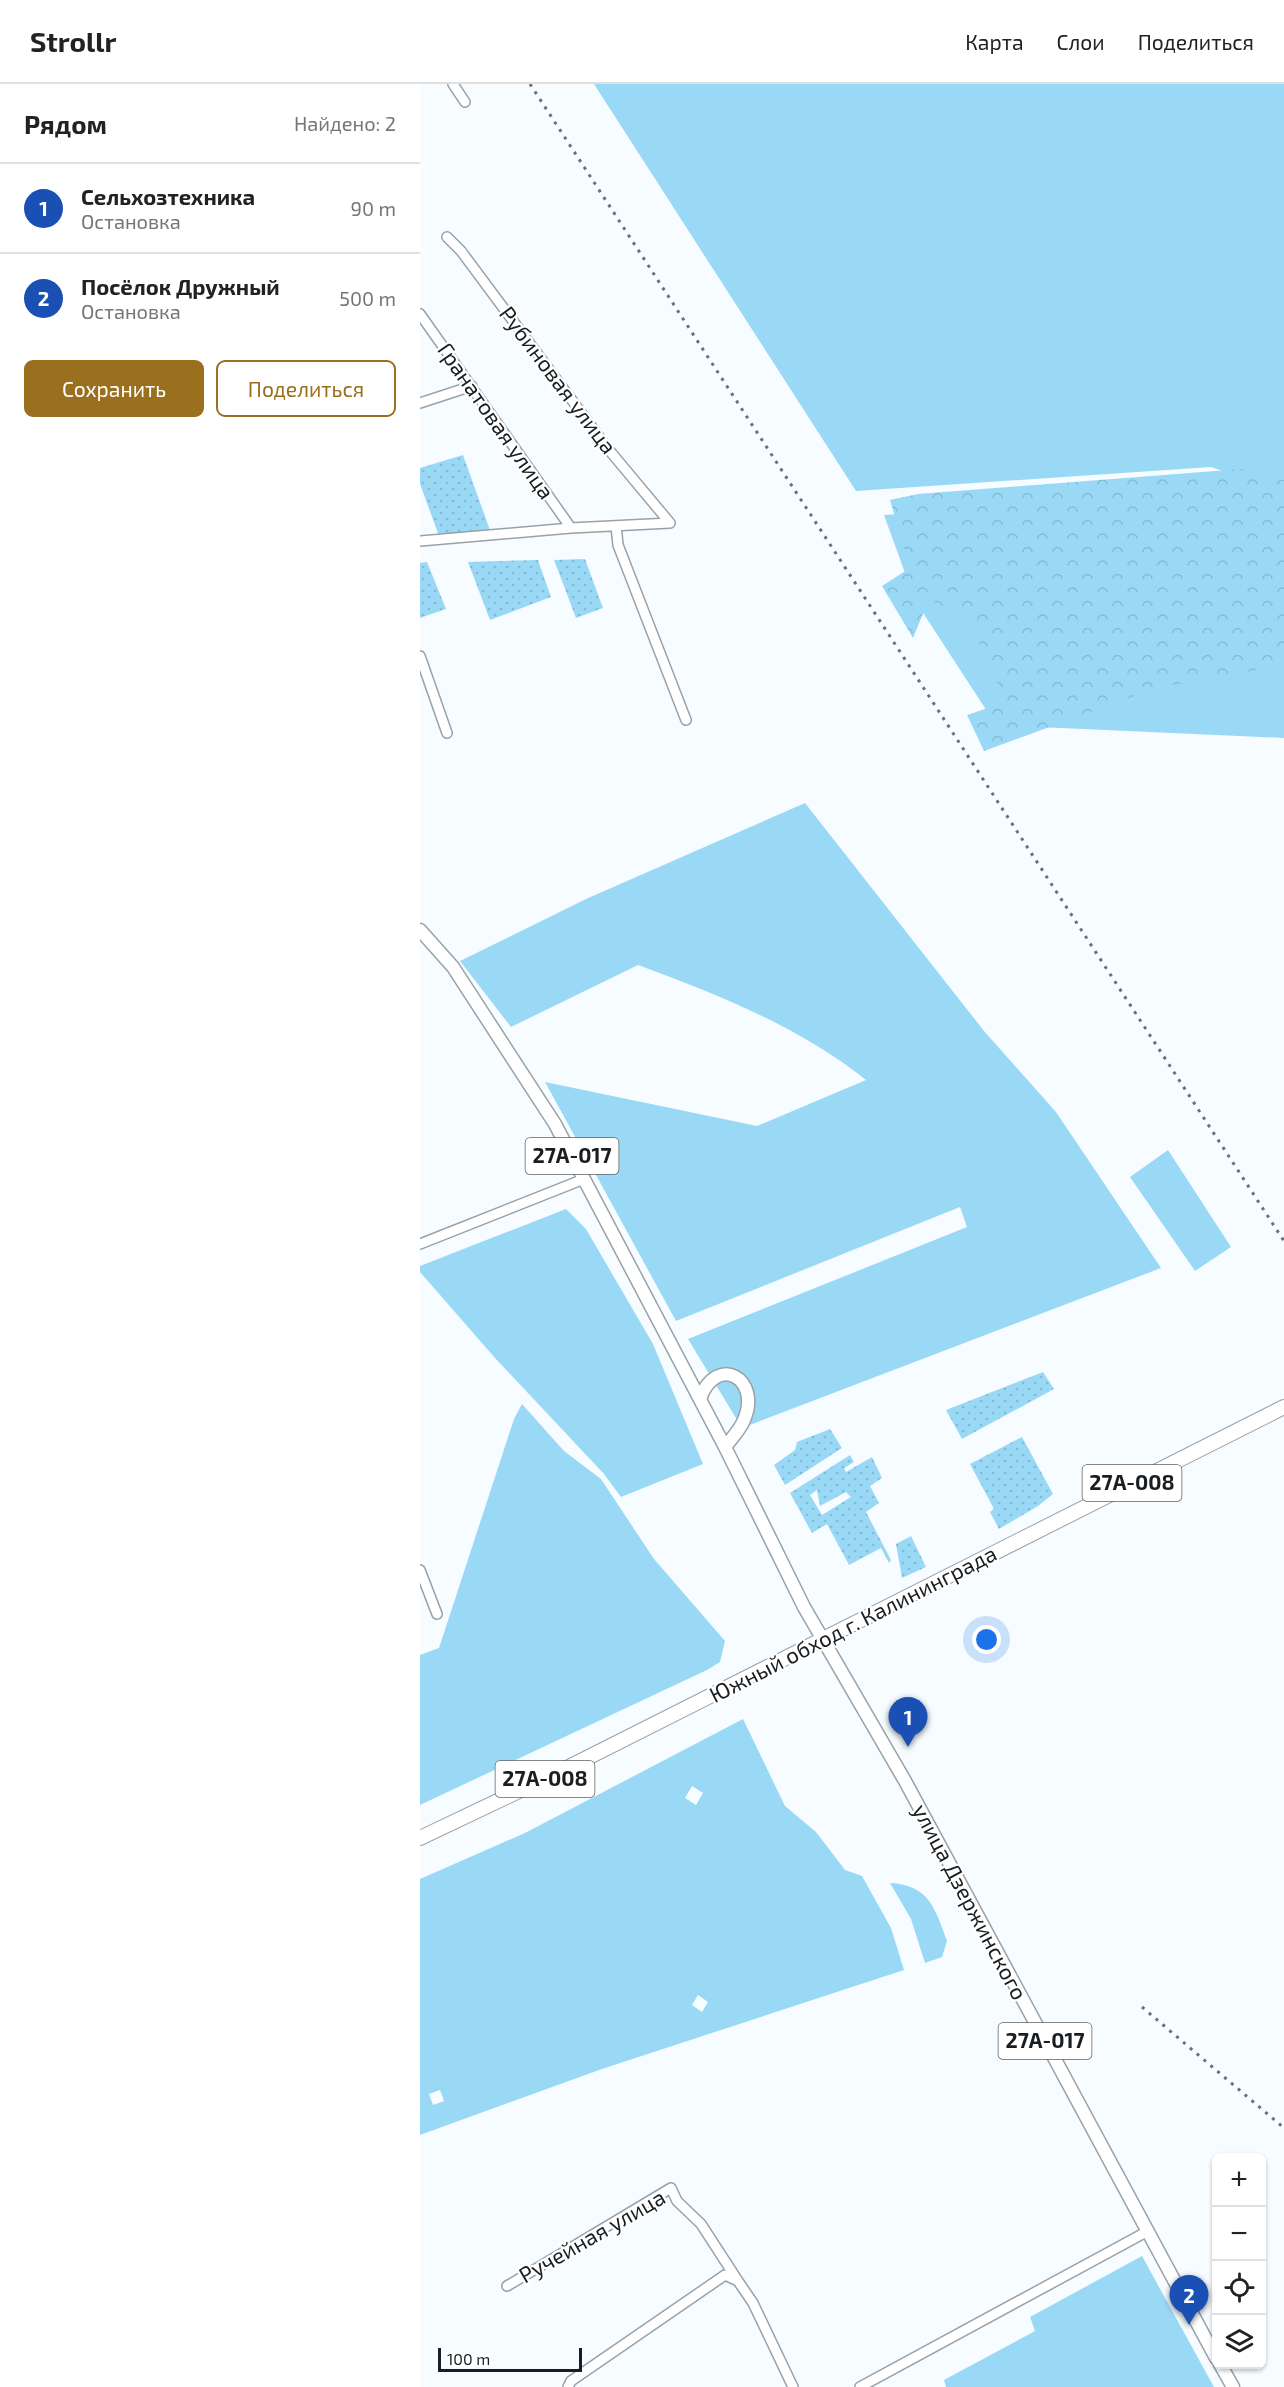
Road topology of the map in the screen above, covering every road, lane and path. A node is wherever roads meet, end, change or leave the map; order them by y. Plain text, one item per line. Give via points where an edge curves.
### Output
1 (453, 84) edge
2 (465, 102) dead end
3 (447, 237) dead end
4 (420, 314) edge
5 (472, 386) junction
6 (420, 403) edge
7 (616, 526) junction
8 (571, 528) junction
9 (420, 542) edge
10 (420, 656) edge
11 (686, 720) dead end
12 (447, 733) dead end
13 (420, 930) edge
14 (584, 1179) junction
15 (420, 1244) edge
16 (700, 1399) junction
17 (1284, 1407) edge
18 (725, 1447) junction
19 (420, 1570) edge
20 (437, 1614) dead end
21 (823, 1638) junction
22 (420, 1838) edge
23 (1148, 2231) junction
24 (738, 2281) junction
25 (507, 2286) dead end
26 (1212, 2351) edge
27 (1223, 2369) edge
28 (568, 2387) edge
29 (793, 2387) edge
30 (860, 2387) edge
31 (1233, 2387) edge

1 - 2 street
3 - 7 street, Рубиновая улица via 461,250 609,450 670,523
4 - 5 street, Гранатовая улица
5 - 6 street
5 - 8 street, Гранатовая улица
7 - 8 street
7 - 11 street via 618,545
8 - 9 street
10 - 12 street
13 - 14 main road, 27А-017 via 453,967 555,1124
14 - 15 street
14 - 16 main road, 27А-017
16 - 18 main road, 27А-017
16 - 18 main road via 709,1380 720,1375 731,1374 745,1384 746,1415
17 - 21 highway, Южный обход г. Калининграда / 27А-008
18 - 21 main road, 27А-017
19 - 20 street
21 - 22 highway, Южный обход г. Калининграда / 27А-008
21 - 23 main road, улица Дзержинского / 27А-017 via 905,1781
23 - 26 main road, улица Дзержинского / 27А-017
23 - 30 street
24 - 25 street, Ручейная улица via 671,2188
24 - 28 street via 725,2275 715,2280 571,2381
24 - 29 street via 753,2303
27 - 31 main road

